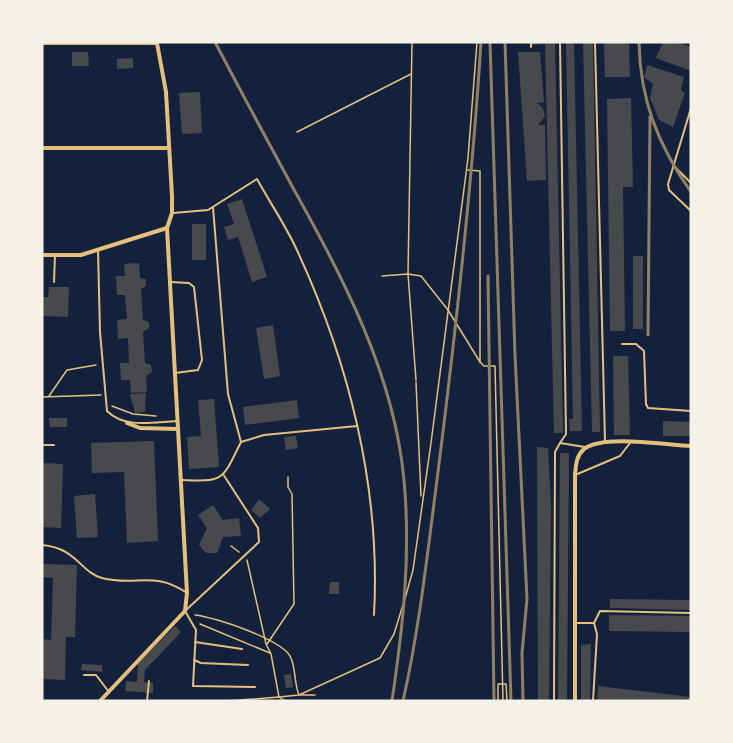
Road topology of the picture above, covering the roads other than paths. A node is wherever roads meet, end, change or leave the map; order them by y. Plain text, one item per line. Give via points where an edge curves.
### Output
1 (531, 42) edge
2 (560, 42) edge
3 (595, 42) edge
4 (42, 43) edge
5 (158, 43) edge
6 (531, 47) dead end
7 (691, 108) edge
8 (42, 148) edge
9 (169, 148) junction
10 (673, 165) junction
11 (691, 183) edge
12 (213, 206) junction
13 (691, 212) edge
14 (171, 213) junction
15 (167, 228) junction
16 (99, 249) junction
17 (42, 255) edge
18 (55, 255) junction
19 (54, 282) dead end
20 (171, 282) junction
21 (622, 344) dead end
22 (175, 373) junction
23 (691, 411) edge
24 (177, 421) junction
25 (127, 423) junction
26 (357, 426) junction
27 (178, 429) junction
28 (241, 442) junction
29 (605, 442) junction
30 (560, 443) junction
31 (630, 443) junction
32 (42, 445) edge
33 (54, 445) dead end
34 (691, 446) edge
35 (586, 448) junction
36 (224, 474) junction
37 (575, 475) junction
38 (180, 480) junction
39 (42, 560) edge
40 (187, 593) junction
41 (185, 611) junction
42 (691, 613) edge
43 (374, 615) dead end
44 (574, 623) junction
45 (594, 623) junction
46 (195, 642) junction
47 (242, 649) dead end
48 (194, 660) junction
49 (248, 665) dead end
50 (84, 675) dead end
51 (149, 681) dead end
52 (255, 687) dead end
53 (109, 692) junction
54 (100, 701) edge
55 (147, 701) edge
56 (554, 701) edge
57 (575, 701) edge
58 (593, 701) edge

1 - 6 lane
2 - 30 lane via 566,434
3 - 29 lane
4 - 5 street
5 - 9 street
7 - 10 lane
8 - 9 street
9 - 14 street
10 - 11 lane
10 - 13 lane via 669,190
12 - 14 lane via 208,210
12 - 26 lane via 257,179 295,245 334,338
12 - 28 lane via 228,394
14 - 15 street
15 - 16 street
15 - 20 street
16 - 18 street via 81,255
16 - 25 lane via 104,395 107,411
17 - 18 street
18 - 19 lane
20 - 22 street
20 - 22 lane via 194,287 202,360 198,370
21 - 23 lane via 636,344 645,351 648,408
22 - 24 street
24 - 25 lane
24 - 27 street
25 - 27 street via 140,428
26 - 28 lane via 264,435
26 - 43 lane via 373,518
27 - 38 street
28 - 36 lane
29 - 31 street
29 - 35 street
30 - 35 lane
30 - 56 lane via 555,452
31 - 34 street
31 - 37 lane via 620,456
32 - 33 lane
35 - 37 street via 579,455
36 - 38 lane via 213,482
36 - 41 lane via 258,528 259,542
37 - 44 street
38 - 40 street
39 - 40 lane via 42,545 53,546 70,553 100,577 171,582
40 - 41 street
41 - 46 lane via 196,630
41 - 53 street
42 - 45 lane via 600,611
44 - 45 lane
44 - 57 street
45 - 58 lane via 597,634
46 - 47 lane
46 - 48 lane
48 - 49 lane
48 - 52 lane via 193,686
50 - 53 lane via 96,675
51 - 55 lane
53 - 54 street

